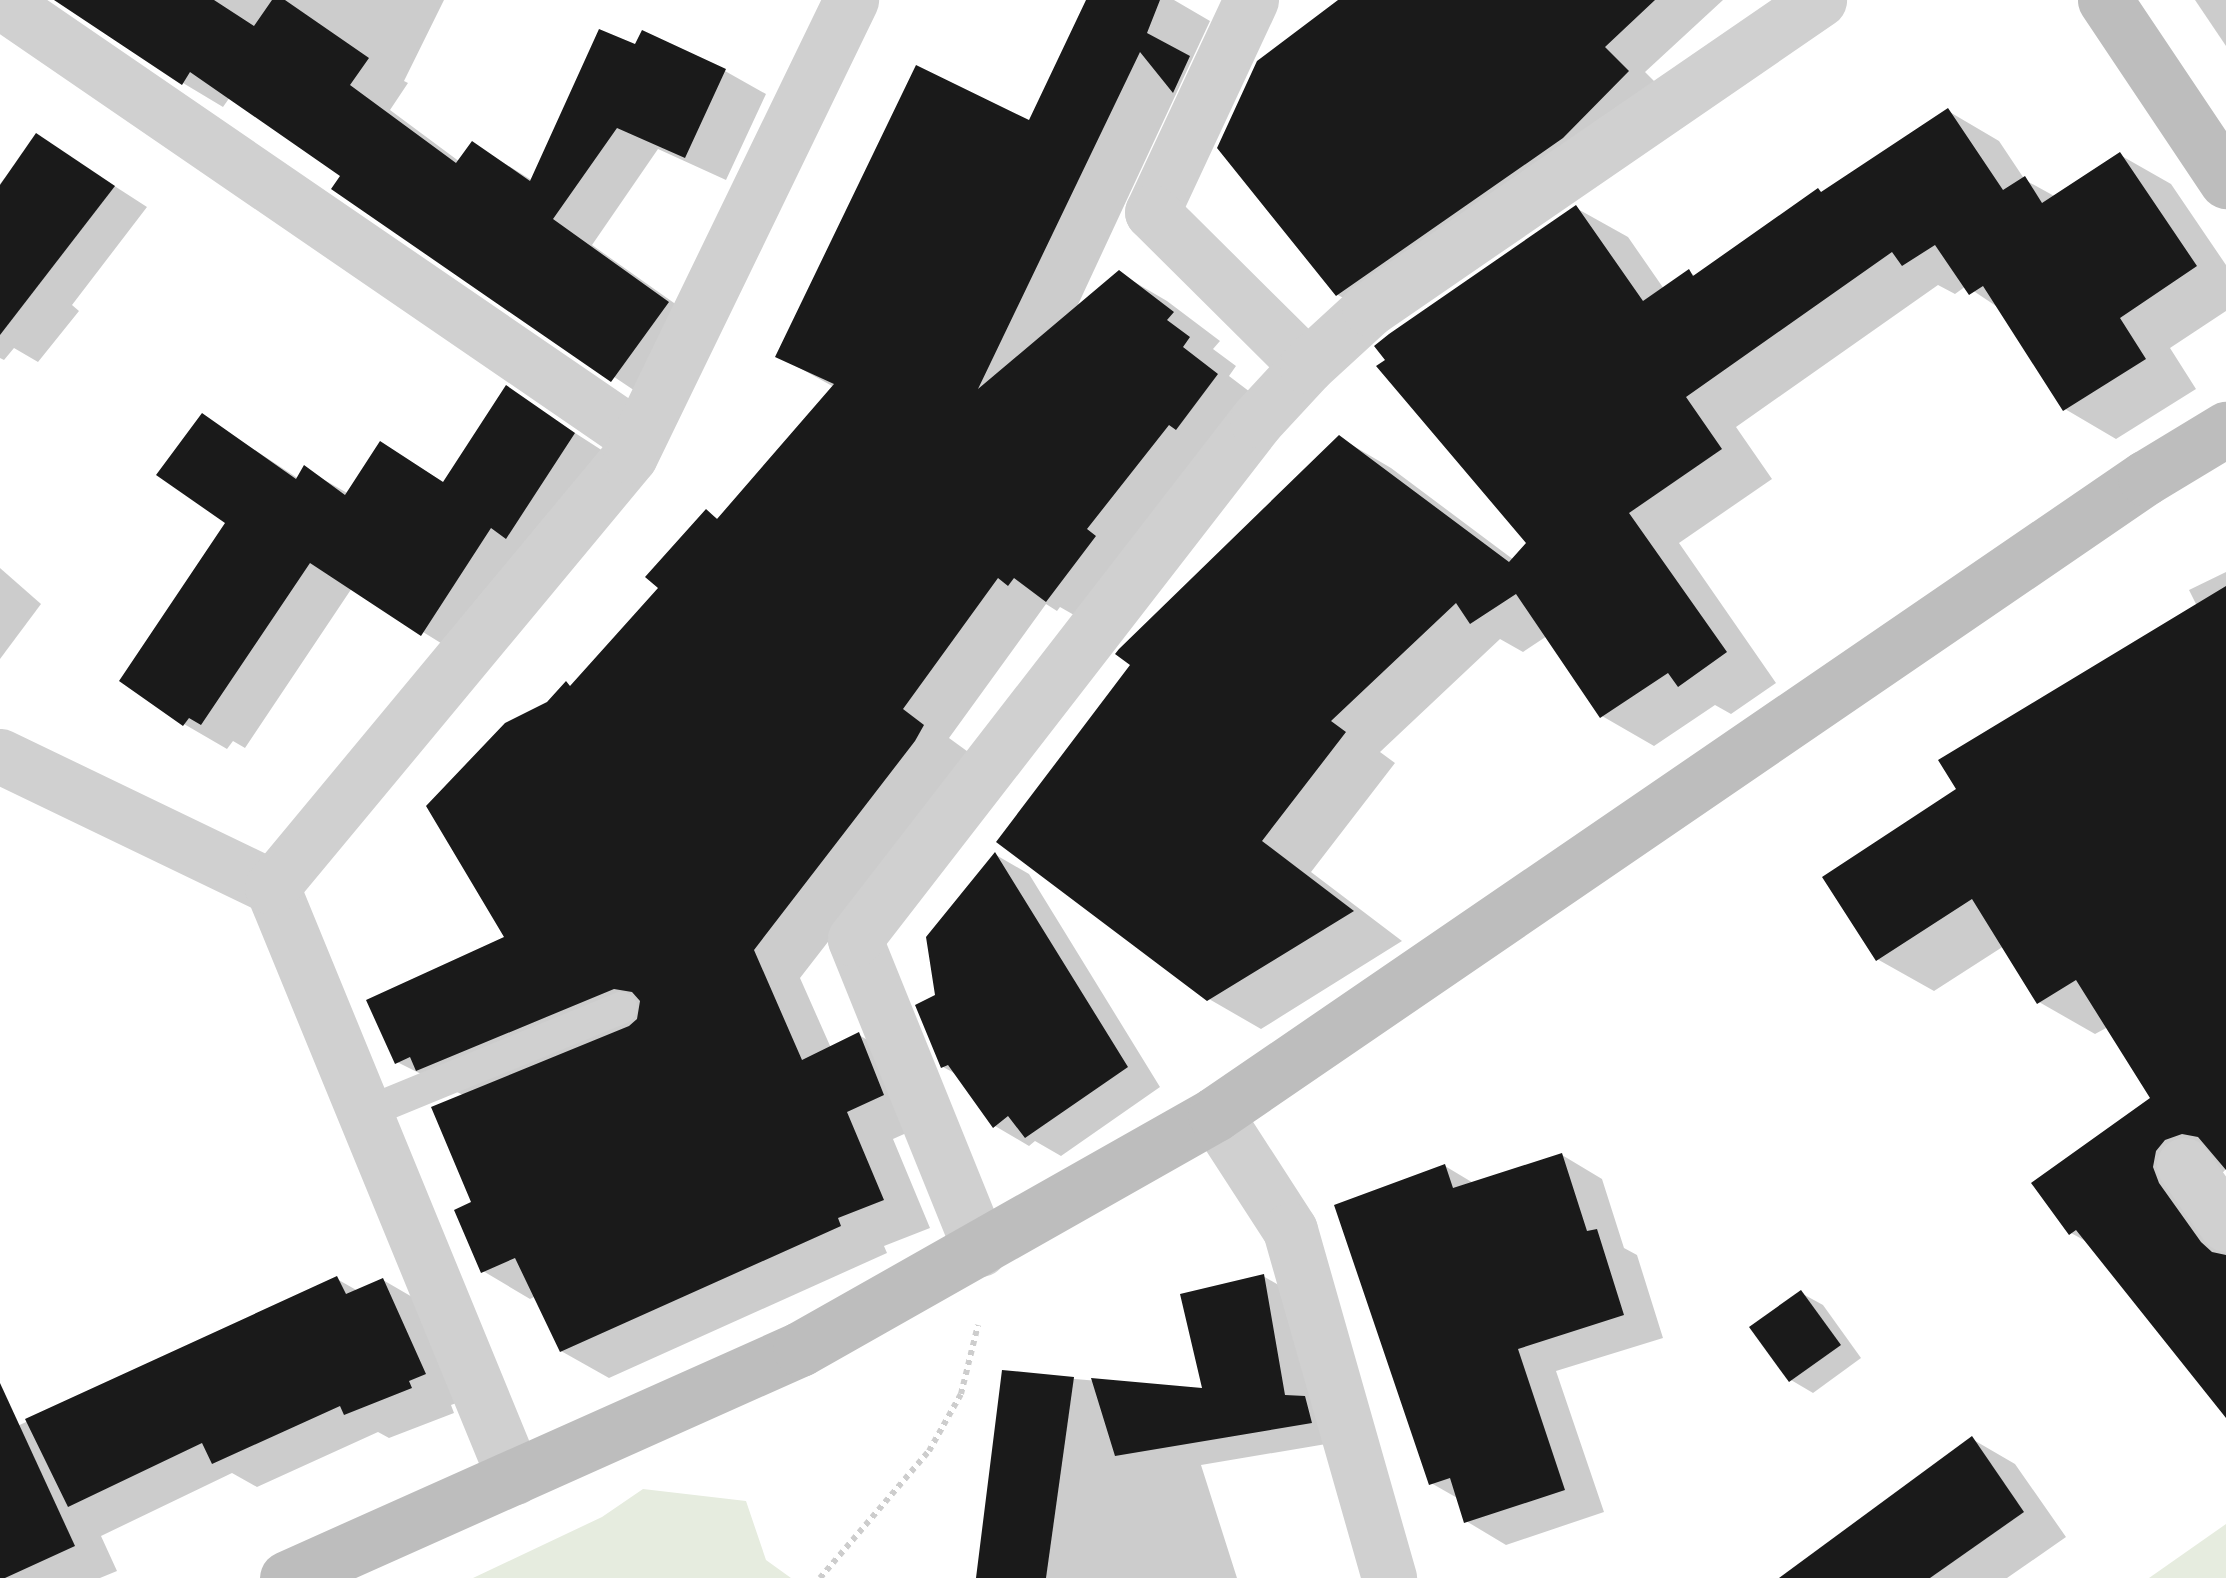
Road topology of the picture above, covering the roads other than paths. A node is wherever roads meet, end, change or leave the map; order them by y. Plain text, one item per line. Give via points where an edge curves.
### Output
1 (851, 0) edge
2 (1251, 0) edge
3 (1819, 0) edge
4 (2105, 0) edge
5 (10, 14) edge
6 (2226, 180) edge
7 (1307, 366) junction
8 (2226, 430) edge
9 (638, 438) junction
10 (0, 756) edge
11 (272, 887) junction
12 (621, 1008) dead end
13 (365, 1113) junction
14 (1215, 1114) junction
15 (2184, 1165) dead end
16 (2226, 1224) edge
17 (980, 1250) junction
18 (514, 1477) junction
19 (287, 1578) edge
20 (1388, 1578) edge

1 - 9 street
2 - 7 street via 1152,212
3 - 7 street via 1368,308
4 - 6 street
5 - 9 street
7 - 17 street via 1257,420 855,939
8 - 14 street via 2128,489
9 - 11 street via 630,456
10 - 11 street
11 - 13 street
12 - 13 lane
13 - 18 street
14 - 17 street
14 - 20 street via 1290,1230
15 - 16 street
17 - 18 street via 800,1349
18 - 19 street

